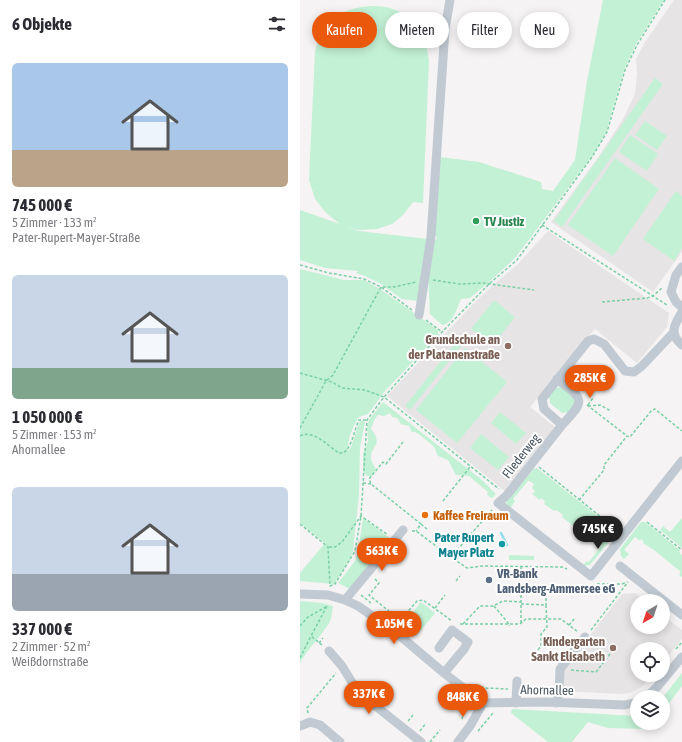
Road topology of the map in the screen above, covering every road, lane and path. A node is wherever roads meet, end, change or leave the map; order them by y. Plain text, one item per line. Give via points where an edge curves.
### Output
1 (450, 0) edge
2 (665, 0) edge
3 (542, 225) junction
4 (300, 265) edge
5 (682, 267) edge
6 (425, 279) junction
7 (682, 282) edge
8 (489, 284) junction
9 (381, 287) junction
10 (668, 289) junction
11 (534, 290) dead end
12 (653, 296) junction
13 (602, 302) dead end
14 (681, 312) edge
15 (419, 315) junction
16 (442, 332) junction
17 (674, 332) junction
18 (682, 345) edge
19 (300, 373) edge
20 (557, 379) junction
21 (326, 381) junction
22 (384, 397) junction
23 (593, 398) dead end
24 (584, 404) junction
25 (611, 412) dead end
26 (367, 420) junction
27 (562, 425) junction
28 (300, 428) edge
29 (682, 430) edge
30 (300, 436) edge
31 (627, 436) junction
32 (403, 442) dead end
33 (682, 461) edge
34 (532, 462) junction
35 (470, 466) junction
36 (362, 483) junction
37 (371, 484) junction
38 (507, 495) junction
39 (579, 500) junction
40 (443, 501) dead end
41 (498, 503) junction
42 (361, 516) junction
43 (639, 516) junction
44 (300, 524) edge
45 (421, 524) junction
46 (403, 530) joint
47 (428, 530) dead end
48 (416, 531) junction
49 (624, 534) junction
50 (394, 540) junction
51 (328, 547) junction
52 (682, 550) edge
53 (451, 558) junction
54 (521, 566) junction
55 (620, 566) dead end
56 (568, 570) dead end
57 (460, 576) dead end
58 (521, 579) dead end
59 (630, 579) junction
60 (456, 581) dead end
61 (379, 583) dead end
62 (590, 584) dead end
63 (354, 589) junction
64 (300, 594) edge
65 (445, 595) dead end
66 (521, 595) dead end
67 (546, 598) dead end
68 (345, 600) junction
69 (485, 602) dead end
70 (521, 603) junction
71 (485, 605) junction
72 (546, 605) junction
73 (493, 606) junction
74 (376, 607) dead end
75 (435, 608) junction
76 (682, 615) edge
77 (596, 617) dead end
78 (575, 618) dead end
79 (546, 619) junction
80 (599, 619) junction
81 (400, 620) junction
82 (521, 623) junction
83 (462, 624) junction
84 (509, 625) junction
85 (569, 625) junction
86 (300, 626) edge
87 (393, 630) junction
88 (311, 636) junction
89 (585, 637) junction
90 (323, 638) dead end
91 (319, 643) junction
92 (438, 648) dead end
93 (328, 651) joint
94 (610, 654) dead end
95 (534, 655) dead end
96 (682, 657) edge
97 (300, 658) edge
98 (342, 666) junction
99 (560, 669) junction
100 (444, 673) junction
101 (473, 685) dead end
102 (517, 686) junction
103 (654, 690) edge
104 (559, 693) junction
105 (459, 695) dead end
106 (483, 703) junction
107 (516, 703) junction
108 (556, 703) junction
109 (630, 704) edge
110 (495, 711) dead end
111 (310, 722) junction
112 (300, 726) edge
113 (440, 730) dead end
114 (465, 734) junction
115 (340, 742) edge
116 (421, 742) edge
117 (430, 742) edge
118 (458, 742) edge

1 - 6 street via 445,29 431,237
2 - 3 path via 624,70 607,132 592,157
3 - 8 path via 517,260
3 - 12 path
4 - 9 path via 364,279
5 - 10 street
6 - 8 path via 460,284
6 - 9 path via 394,287
6 - 15 street
7 - 10 street
8 - 11 path
8 - 16 path
9 - 15 path
9 - 21 path via 333,375
10 - 12 path
10 - 14 street
12 - 13 path
12 - 14 path
14 - 17 street via 674,325
15 - 16 path
16 - 22 path
17 - 18 street
17 - 20 street via 634,372 625,371 604,344 594,339 588,341
19 - 21 path
20 - 24 street
20 - 27 street via 543,396 542,402 544,409
21 - 22 path via 342,388 366,390
21 - 28 path
22 - 26 path
22 - 35 path
23 - 24 path
24 - 25 path via 600,405
24 - 27 street, Fliederweg via 578,406
24 - 31 path
26 - 30 path via 359,420 349,448 343,453 339,453 311,434 305,433
26 - 36 path
27 - 34 street, Fliederweg
29 - 31 path via 654,409 630,437
31 - 39 path
32 - 37 path via 386,464 383,462 369,479
33 - 43 street
34 - 38 street, Fliederweg
34 - 39 path
35 - 38 path
35 - 40 path
36 - 37 path
36 - 42 path
37 - 45 path
38 - 41 street, Fliederweg
39 - 49 path
41 - 49 street via 591,576
41 - 53 path
42 - 50 path
42 - 51 path via 342,542 335,547
42 - 51 path via 355,551 335,584 330,586
43 - 49 street
43 - 52 path
44 - 51 path
45 - 47 path
45 - 48 path
46 - 48 path
46 - 50 street
48 - 53 path
50 - 63 street
53 - 54 path via 467,568
54 - 56 path via 562,567
54 - 58 path
55 - 59 street
57 - 60 path
59 - 62 path via 622,584
59 - 76 street
59 - 80 path
61 - 81 path via 368,595
63 - 68 street
63 - 74 path
64 - 68 street via 328,595
65 - 75 path
66 - 70 path
67 - 72 path
68 - 87 street
69 - 71 path
70 - 72 path
70 - 73 path via 503,602
70 - 82 path
71 - 73 path
71 - 83 path via 480,606
72 - 79 path
73 - 84 path
75 - 81 path via 423,600 417,601
75 - 83 path via 456,624
77 - 80 path
78 - 85 path
79 - 82 path via 526,619
79 - 85 path via 561,619
79 - 95 path via 547,627 541,634 541,646
80 - 89 path
81 - 87 path
82 - 84 path
83 - 84 path
85 - 89 path
86 - 88 path via 308,617 327,606
87 - 100 street
88 - 91 path
88 - 97 path
89 - 99 street
90 - 91 path
91 - 93 path
92 - 100 street via 452,630 468,642
93 - 98 street
94 - 99 path via 596,672
96 - 103 street
98 - 111 path via 307,708
98 - 116 street via 358,692
99 - 104 street
100 - 106 street
101 - 102 path via 485,688
102 - 104 path
102 - 107 street
104 - 108 street
105 - 114 path via 464,707 459,729
106 - 107 street, Ahornallee
106 - 114 street
107 - 108 street, Ahornallee
108 - 109 street, Ahornallee
110 - 114 path via 472,739
111 - 112 street
111 - 115 street via 320,725
113 - 117 path
114 - 118 street

